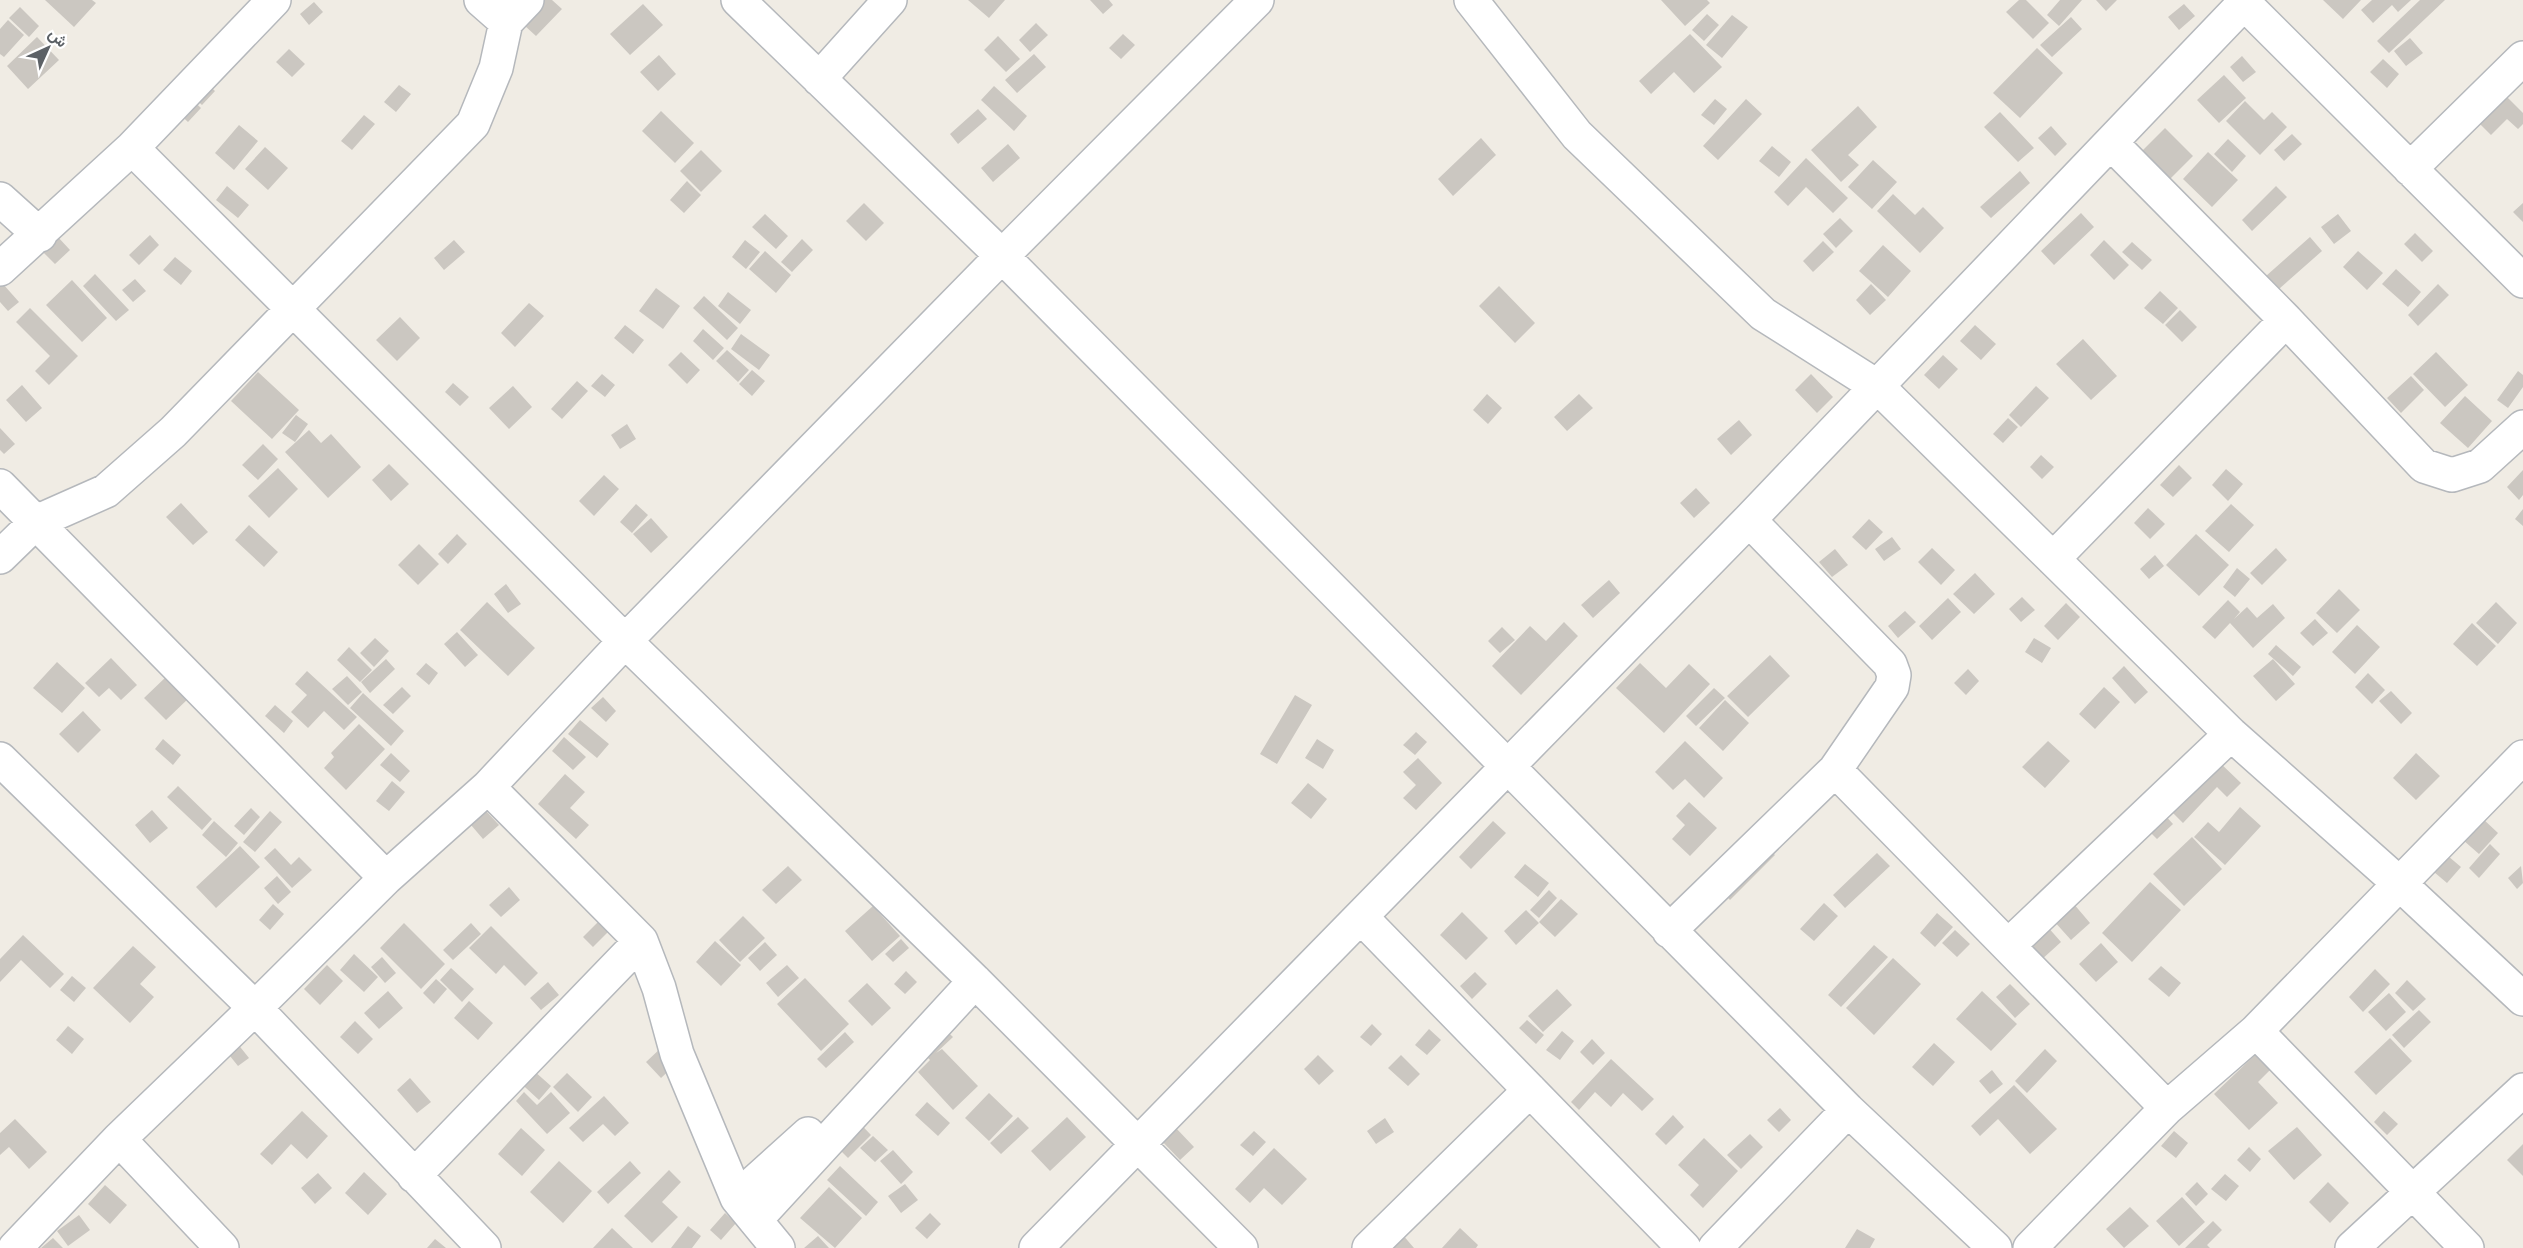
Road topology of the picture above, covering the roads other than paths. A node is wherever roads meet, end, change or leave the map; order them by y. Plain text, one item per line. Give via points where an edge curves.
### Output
1 (481, 0) edge
2 (738, 0) edge
3 (890, 0) edge
4 (1257, 0) edge
5 (1471, 0) edge
6 (2244, 1) edge
7 (268, 2) edge
8 (517, 11) edge
9 (2523, 58) edge
10 (819, 79) junction
11 (2111, 143) junction
12 (132, 148) junction
13 (2410, 169) junction
14 (0, 199) edge
15 (40, 235) junction
16 (1002, 255) junction
17 (0, 269) edge
18 (2523, 281) edge
19 (292, 308) junction
20 (2286, 320) junction
21 (1878, 387) junction
22 (2523, 428) edge
23 (0, 486) edge
24 (1749, 520) junction
25 (36, 522) junction
26 (0, 557) edge
27 (2053, 559) junction
28 (624, 641) junction
29 (2231, 734) junction
30 (2523, 756) edge
31 (0, 759) edge
32 (1510, 765) junction
33 (1835, 770) junction
34 (488, 787) junction
35 (386, 878) junction
36 (2401, 885) junction
37 (1361, 917) junction
38 (1669, 931) junction
39 (641, 941) junction
40 (2008, 946) junction
41 (975, 981) junction
42 (2523, 999) edge
43 (255, 1008) junction
44 (2256, 1031) junction
45 (1530, 1090) junction
46 (2523, 1090) edge
47 (2167, 1108) junction
48 (1848, 1110) junction
49 (119, 1138) junction
50 (1139, 1144) junction
51 (414, 1176) junction
52 (2413, 1191) junction
53 (746, 1209) junction
54 (15, 1248) edge
55 (222, 1248) edge
56 (484, 1248) edge
57 (778, 1248) edge
58 (1036, 1248) edge
59 (1241, 1248) edge
60 (1369, 1248) edge
61 (1684, 1248) edge
62 (1715, 1248) edge
63 (1995, 1248) edge
64 (2030, 1248) edge
65 (2352, 1248) edge
66 (2467, 1248) edge

1 - 8 street
2 - 10 street
3 - 10 street
4 - 16 street
5 - 21 street via 1577,135 1755,306
6 - 11 street
6 - 13 street
7 - 12 street
8 - 19 street via 473,124
9 - 13 street
10 - 16 street
11 - 20 street
11 - 21 street
12 - 15 street
12 - 19 street
13 - 18 street
14 - 15 street
15 - 17 street
16 - 28 street
16 - 32 street
19 - 25 street via 173,432 106,491
19 - 28 street
20 - 22 street via 2424,466 2452,475 2480,466
20 - 27 street
21 - 24 street
21 - 27 street
23 - 25 street
24 - 32 street
24 - 33 street via 1890,664 1894,675 1892,687
25 - 26 street
25 - 35 street
27 - 29 street
28 - 34 street
28 - 41 street
29 - 36 street
29 - 40 street
30 - 36 street
31 - 43 street
32 - 37 street
32 - 38 street
33 - 38 street
33 - 40 street
34 - 35 street
34 - 39 street
35 - 43 street
36 - 42 street
36 - 44 street
37 - 45 street
37 - 50 street
38 - 48 street
39 - 51 street
39 - 53 street via 677,1054
40 - 47 street
41 - 50 street
41 - 53 street
43 - 49 street
43 - 51 street
44 - 47 street
44 - 52 street
45 - 60 street
45 - 61 street
46 - 52 street
47 - 64 street
48 - 62 street
48 - 63 street
49 - 54 street
49 - 55 street
50 - 58 street
50 - 59 street
51 - 56 street
52 - 65 street
52 - 66 street
53 - 57 street

